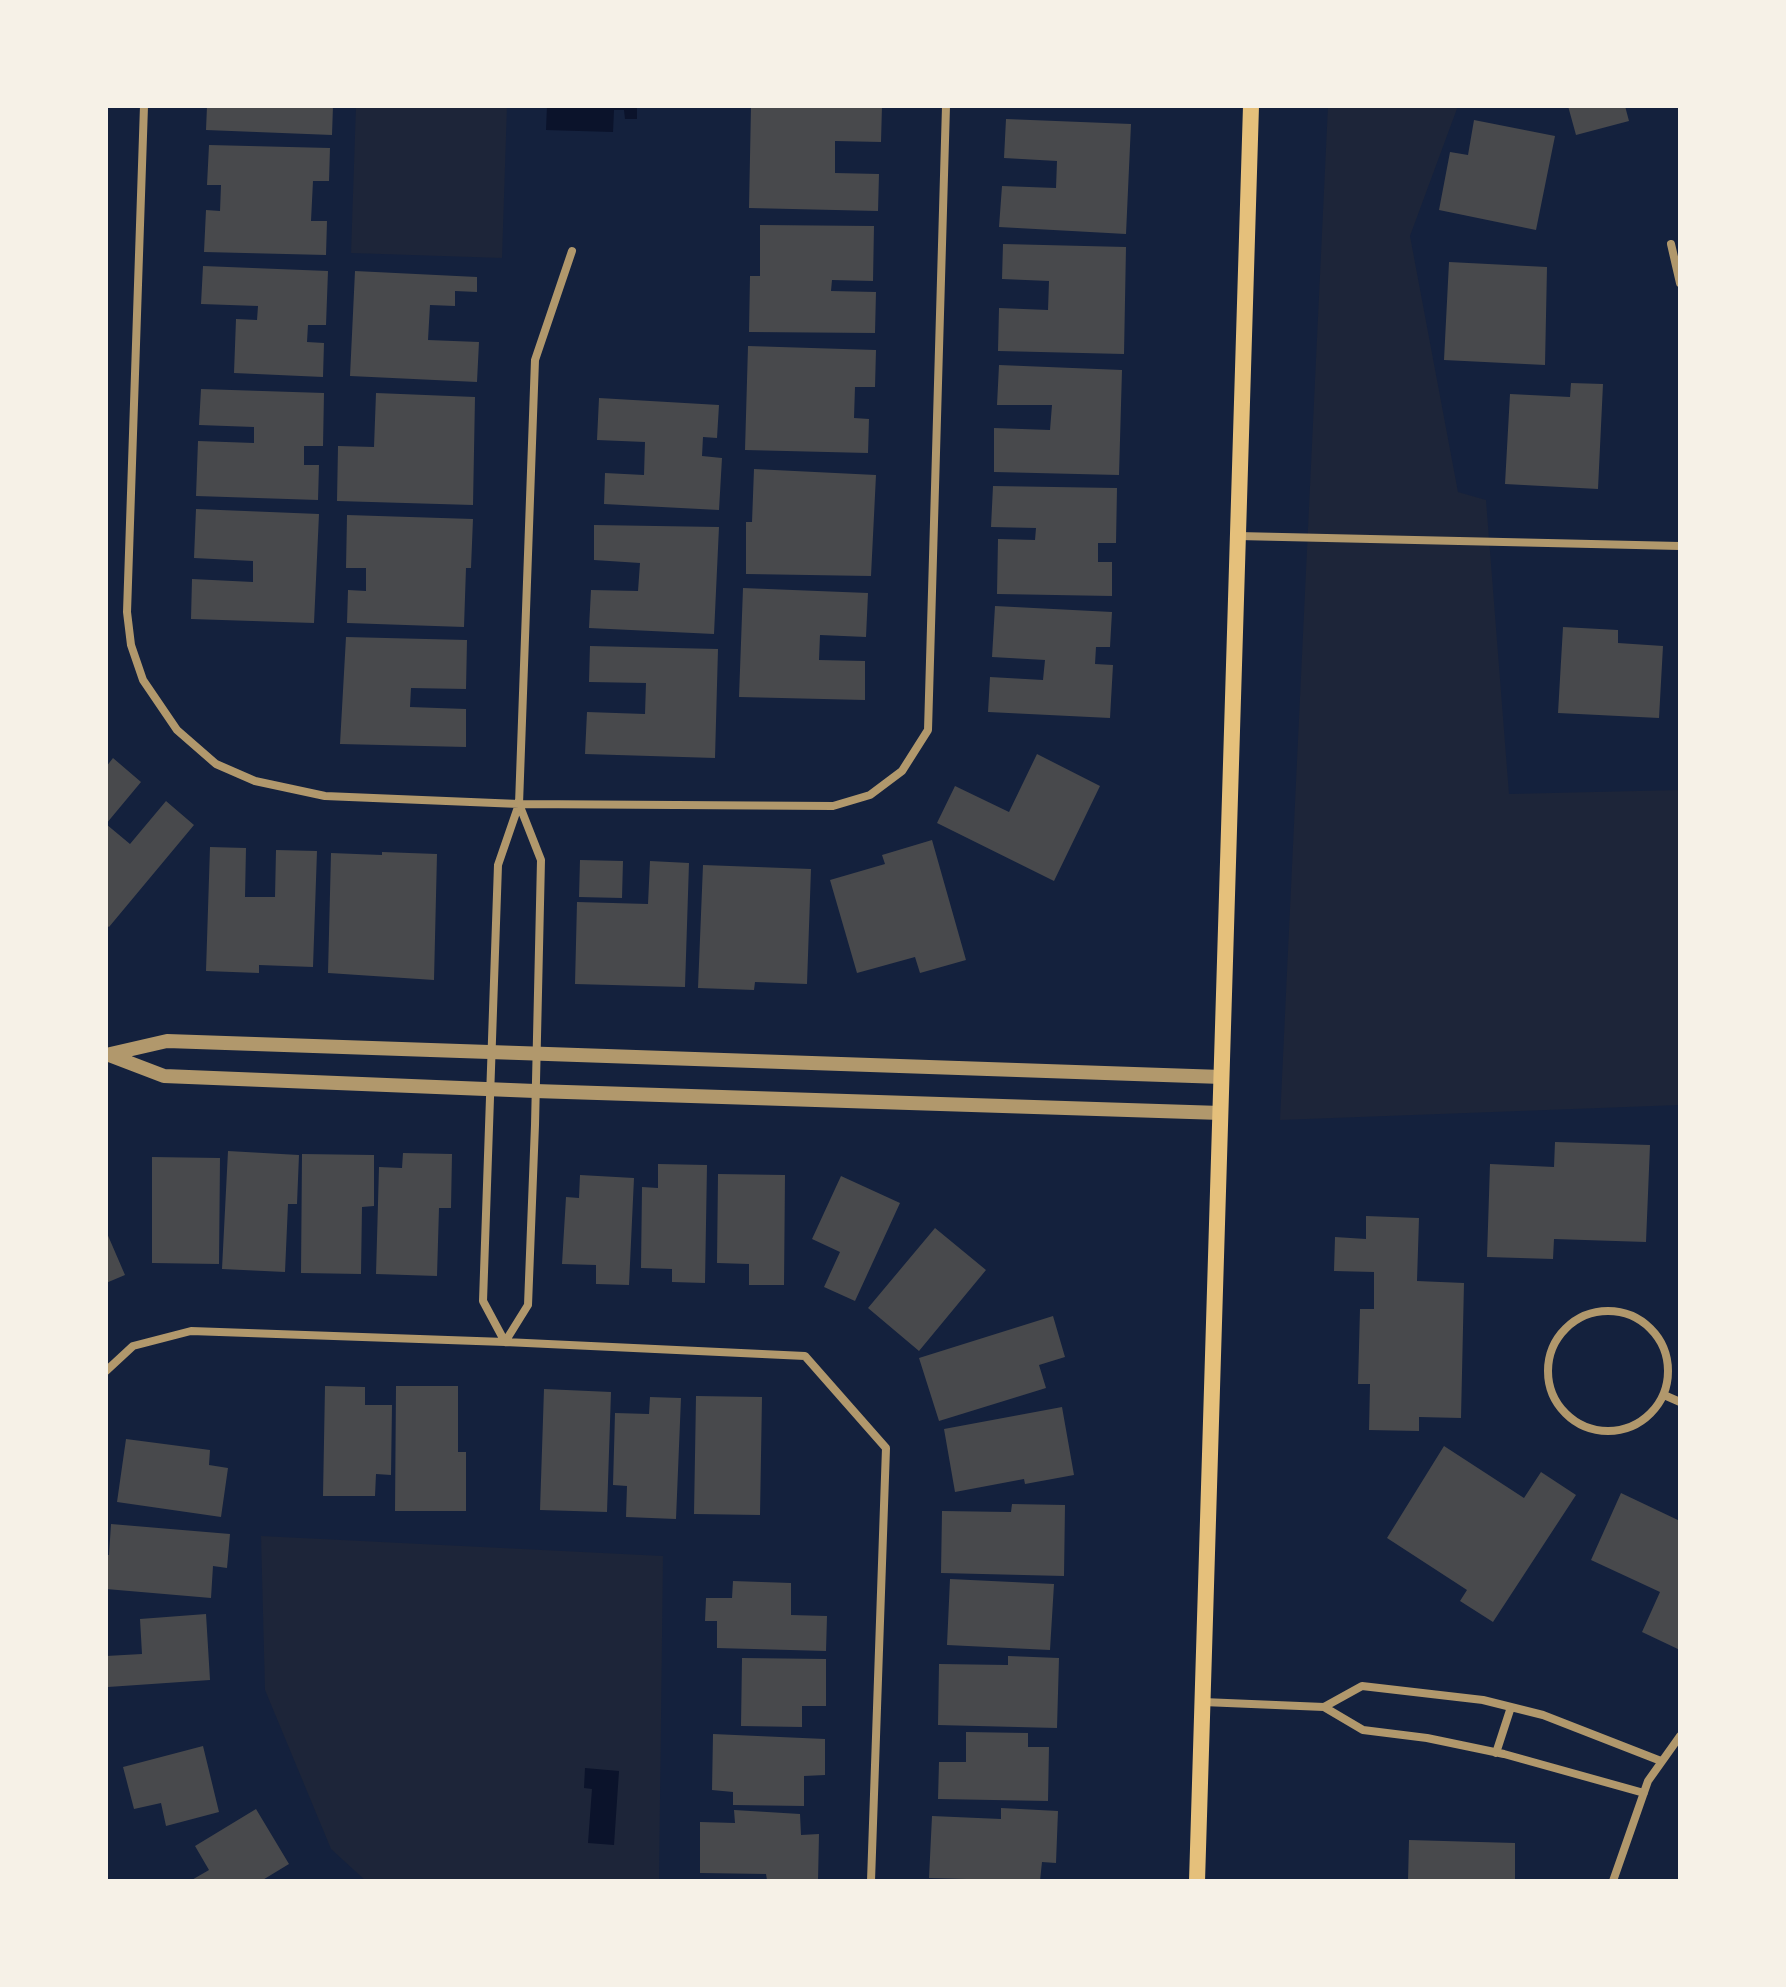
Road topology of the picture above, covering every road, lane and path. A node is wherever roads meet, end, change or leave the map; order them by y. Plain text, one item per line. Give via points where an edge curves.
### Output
1 (144, 106) edge
2 (946, 106) edge
3 (1251, 106) edge
4 (1671, 244) dead end
5 (572, 251) dead end
6 (1680, 283) edge
7 (1238, 536) junction
8 (1680, 546) edge
9 (519, 804) junction
10 (493, 1052) junction
11 (536, 1053) junction
12 (108, 1055) edge
13 (1222, 1077) junction
14 (492, 1090) junction
15 (535, 1091) junction
16 (1221, 1113) junction
17 (505, 1342) junction
18 (106, 1371) edge
19 (1664, 1395) junction
20 (1680, 1402) edge
21 (1203, 1702) junction
22 (1324, 1707) junction
23 (1511, 1707) junction
24 (1680, 1736) edge
25 (1496, 1753) junction
26 (1661, 1761) junction
27 (1644, 1793) junction
28 (871, 1881) edge
29 (1197, 1881) edge
30 (1613, 1881) edge

1 - 9 street via 127,612 143,680 177,730 216,764 255,781 325,796
2 - 9 street via 928,730 902,771 870,795 833,806
3 - 7 main road
4 - 6 street
5 - 9 street via 535,360
7 - 8 street
7 - 13 main road
9 - 10 street via 498,865
9 - 11 street via 541,860
10 - 11 street
10 - 12 street via 167,1041
10 - 14 street
11 - 13 street
11 - 15 street
12 - 14 street via 164,1076
13 - 16 main road
14 - 15 street
14 - 17 street via 483,1301
15 - 16 street
15 - 17 street via 528,1305
16 - 21 main road
17 - 18 street via 191,1331 133,1346
17 - 28 street via 805,1356 886,1448
19 - 19 street via 1667,1355 1644,1322 1626,1313 1606,1310 1569,1324 1548,1359 1558,1406 1582,1426 1598,1431 1644,1421
19 - 20 street
21 - 22 street
21 - 29 main road
22 - 23 street via 1362,1686
22 - 25 street via 1363,1730
23 - 25 street
23 - 26 street
24 - 26 street
25 - 27 street
26 - 27 street
27 - 30 street

